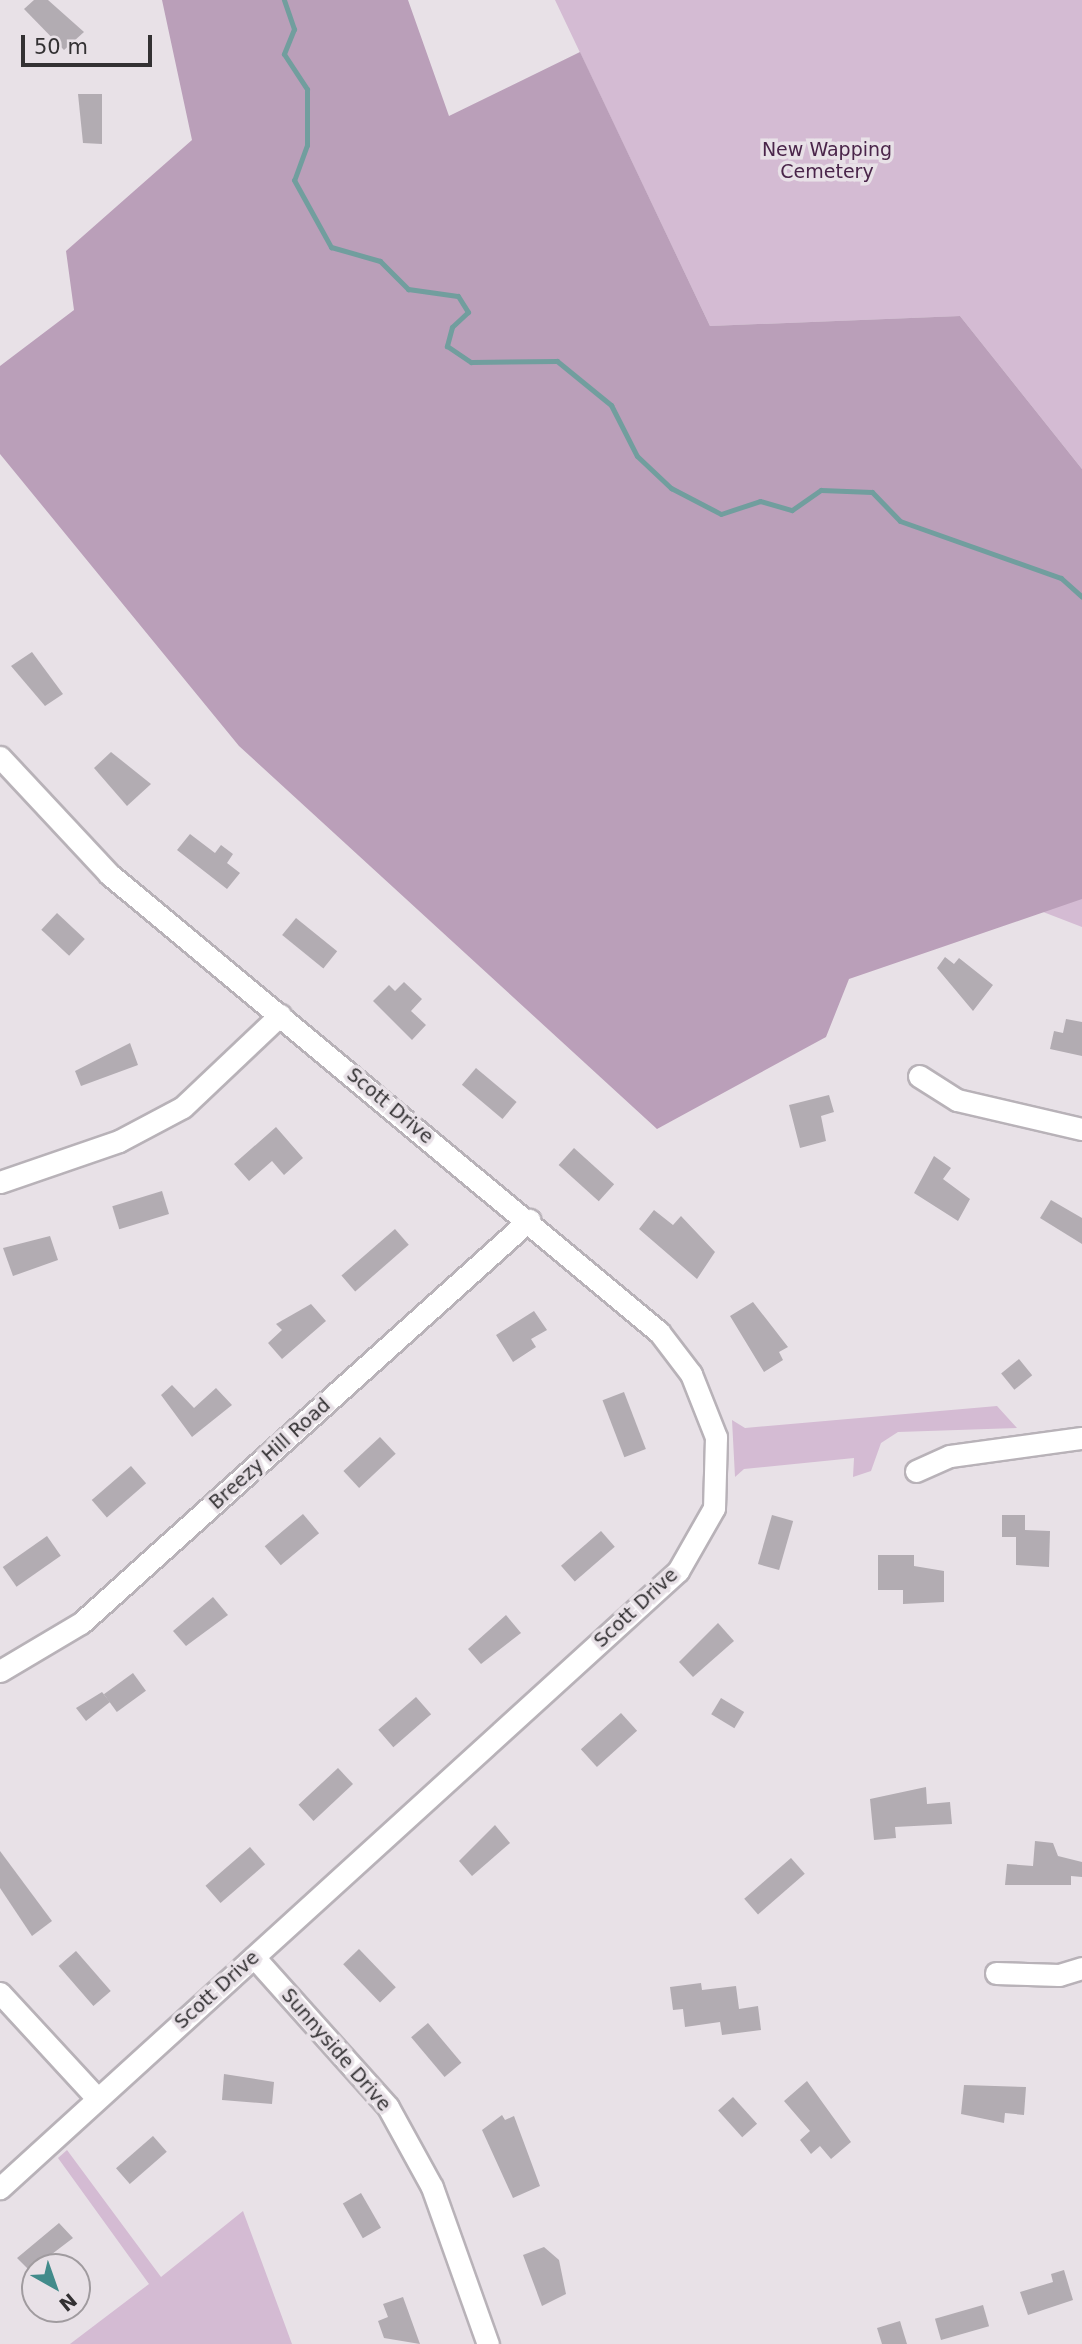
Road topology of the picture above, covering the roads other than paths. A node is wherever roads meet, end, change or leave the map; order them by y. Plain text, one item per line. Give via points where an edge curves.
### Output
1 (0, 757) edge
2 (279, 1015) junction
3 (919, 1076) dead end
4 (1082, 1129) edge
5 (0, 1182) edge
6 (529, 1220) junction
7 (1082, 1437) edge
8 (916, 1471) dead end
9 (0, 1671) edge
10 (254, 1957) junction
11 (1082, 1968) edge
12 (996, 1973) dead end
13 (0, 1993) edge
14 (97, 2098) junction
15 (0, 2188) edge
16 (488, 2344) edge

1 - 2 street, Scott Drive via 109,874
2 - 5 street via 183,1107 119,1141
2 - 6 street, Scott Drive
3 - 4 street via 957,1100
6 - 9 street, Breezy Hill Road via 81,1623
6 - 10 street, Scott Drive via 659,1332 691,1374 716,1437 714,1508 678,1571
7 - 8 street via 950,1456
10 - 14 street, Scott Drive
10 - 16 street, Sunnyside Drive via 388,2107 432,2188
11 - 12 street via 1059,1975
13 - 14 street
14 - 15 street, Scott Drive

